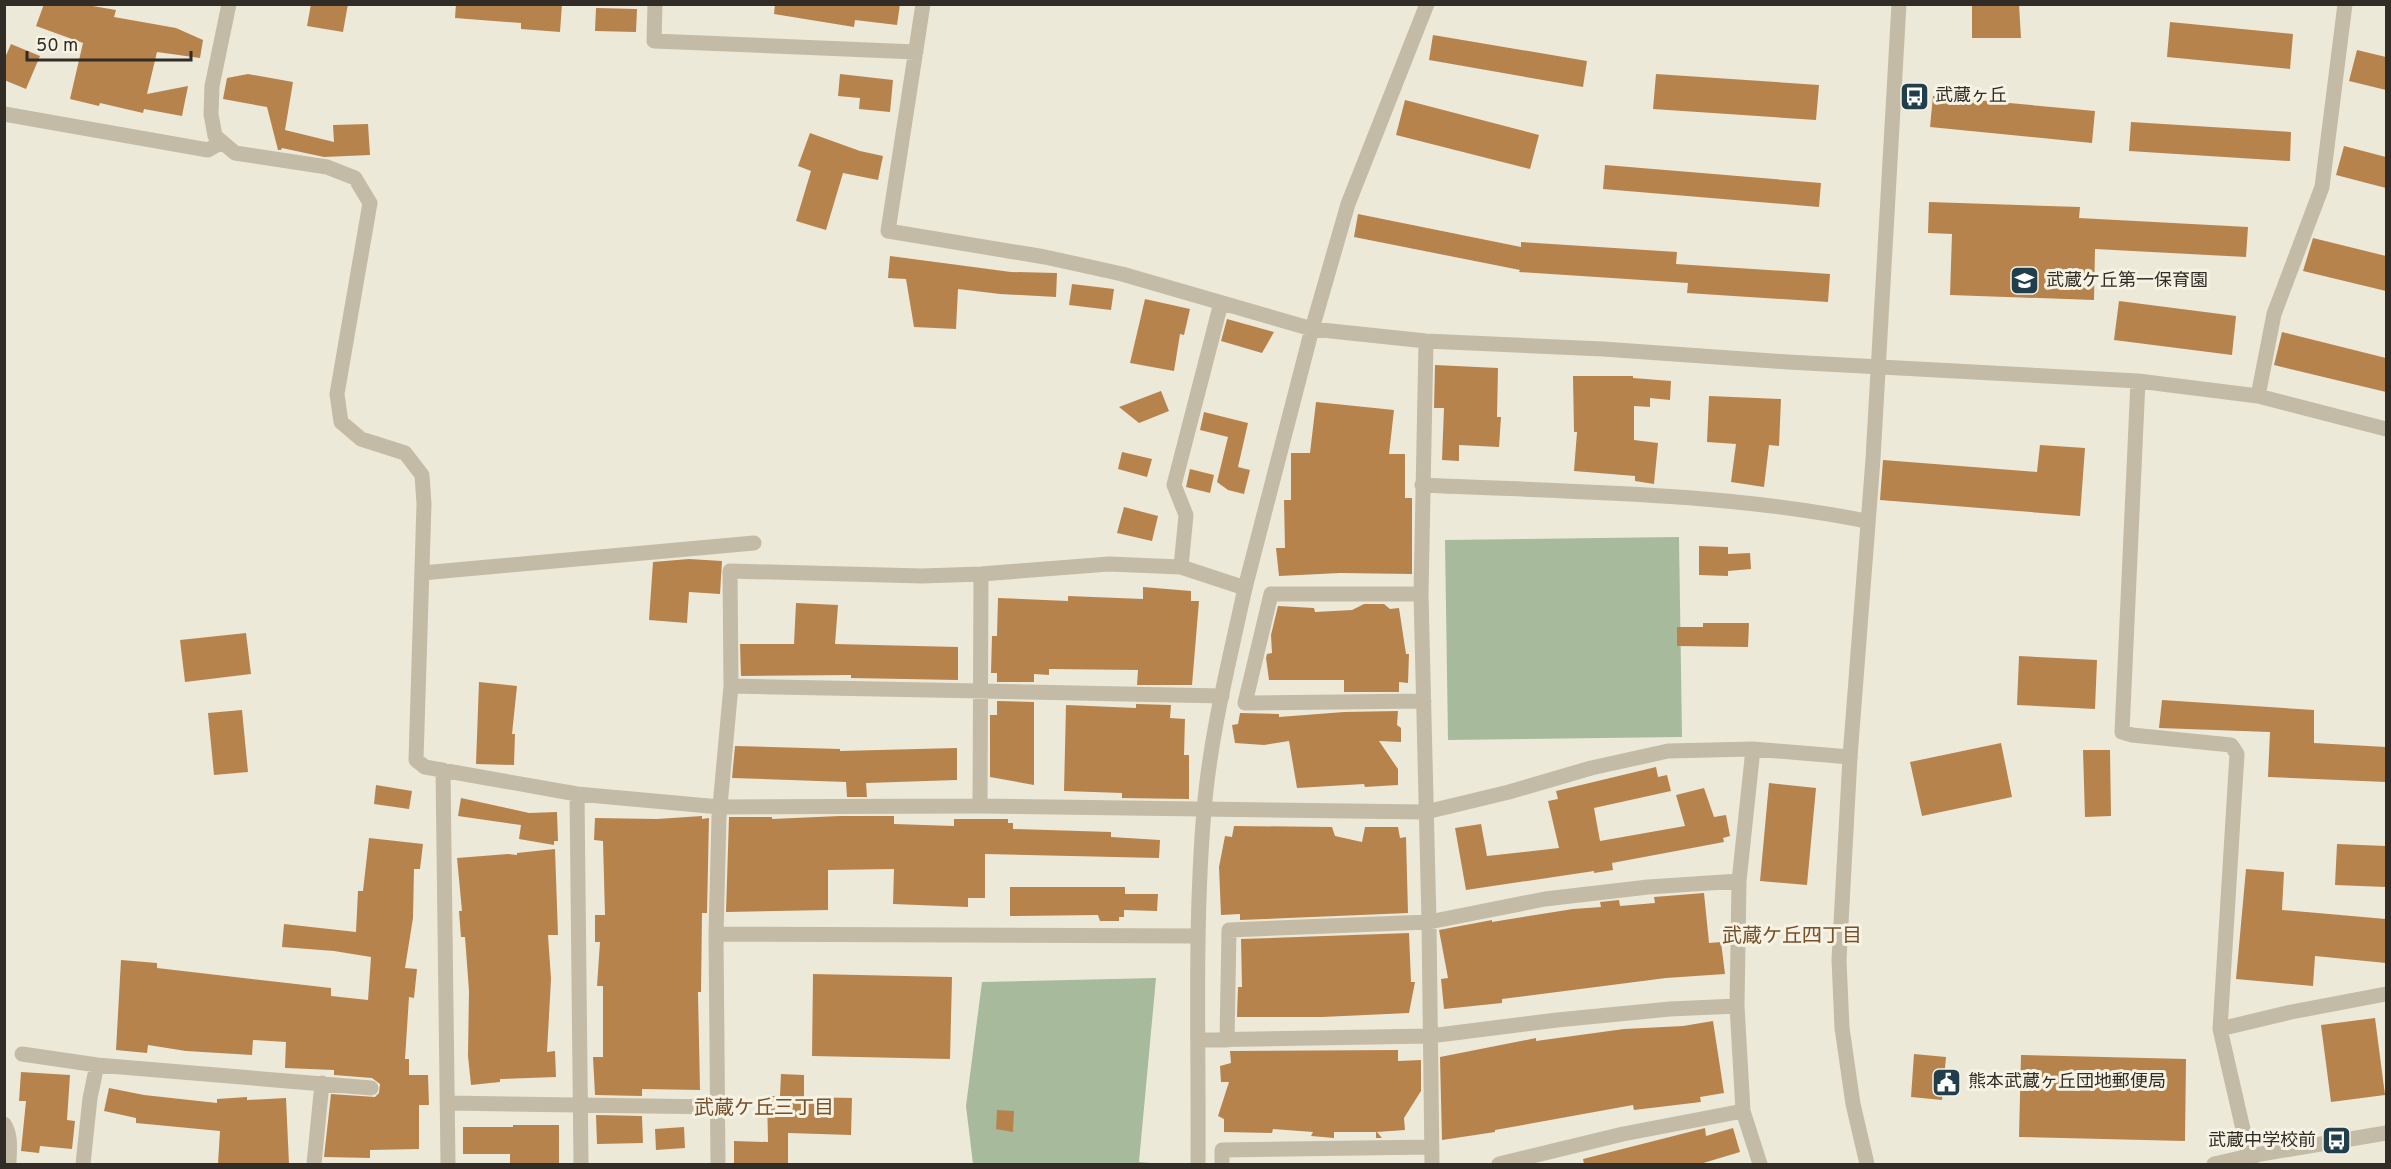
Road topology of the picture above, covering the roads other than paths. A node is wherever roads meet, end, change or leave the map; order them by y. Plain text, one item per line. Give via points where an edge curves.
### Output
1 (229, 4) edge
2 (655, 4) edge
3 (923, 4) edge
4 (1427, 4) edge
5 (1899, 4) edge
6 (2345, 4) edge
7 (916, 52) junction
8 (4, 114) edge
9 (222, 142) junction
10 (1221, 303) junction
11 (1312, 329) junction
12 (1426, 341) junction
13 (1876, 365) junction
14 (2138, 381) junction
15 (2258, 396) junction
16 (2386, 429) edge
17 (1422, 485) junction
18 (1866, 521) junction
19 (754, 543) dead end
20 (1181, 567) junction
21 (422, 573) junction
22 (981, 574) junction
23 (1245, 588) junction
24 (1421, 594) junction
25 (730, 686) junction
26 (981, 691) junction
27 (1222, 696) junction
28 (1424, 701) junction
29 (1754, 750) junction
30 (1850, 757) junction
31 (443, 770) junction
32 (577, 794) junction
33 (980, 806) junction
34 (720, 807) junction
35 (1204, 810) junction
36 (1426, 812) junction
37 (1739, 881) junction
38 (1429, 922) junction
39 (716, 934) junction
40 (1196, 936) junction
41 (2386, 994) edge
42 (1737, 1006) junction
43 (2220, 1029) junction
44 (1430, 1036) junction
45 (1199, 1040) junction
46 (1227, 1040) junction
47 (22, 1054) dead end
48 (97, 1065) junction
49 (322, 1083) junction
50 (371, 1088) dead end
51 (447, 1103) junction
52 (582, 1105) junction
53 (717, 1107) junction
54 (1743, 1111) junction
55 (4, 1124) edge
56 (2386, 1133) edge
57 (1431, 1148) junction
58 (2250, 1160) edge
59 (9, 1164) edge
60 (83, 1164) edge
61 (314, 1164) edge
62 (448, 1164) edge
63 (581, 1164) edge
64 (718, 1164) edge
65 (1198, 1164) edge
66 (1222, 1164) edge
67 (1432, 1164) edge
68 (1499, 1164) edge
69 (1760, 1164) edge
70 (1867, 1164) edge
71 (2214, 1164) edge

1 - 9 street via 212,86 211,114 215,136
2 - 7 street via 654,41
3 - 7 street
4 - 11 street via 1348,204
5 - 13 street
6 - 15 street via 2322,187 2274,314
7 - 10 street via 888,231 1045,257 1122,274
8 - 9 street via 208,150
9 - 21 street via 235,153 327,167 355,178 370,203 337,394 341,422 361,439 405,453 422,475
10 - 11 street
10 - 20 street via 1174,485 1186,515
11 - 12 street
11 - 23 street
12 - 13 street
12 - 17 street
13 - 14 street
13 - 18 street via 1873,459
14 - 15 street
14 - 43 street via 2122,732 2231,745 2237,754
15 - 16 street
17 - 18 street via 1697,499 1808,509
17 - 24 street
18 - 30 street
19 - 21 street
20 - 22 street via 1108,564
20 - 23 street
21 - 31 street via 416,760 424,767
22 - 25 street via 730,571
22 - 26 street
23 - 27 street
24 - 28 street
24 - 28 street via 1271,594 1245,703
25 - 26 street
25 - 34 street
26 - 27 street
26 - 33 street
27 - 35 street
28 - 36 street
29 - 30 street
29 - 36 street via 1668,752 1591,768
29 - 37 street
30 - 70 street via 1839,960 1842,1028
31 - 32 street
31 - 51 street
32 - 34 street
32 - 52 street
33 - 34 street
33 - 35 street
34 - 39 street
35 - 36 street
35 - 40 street
36 - 38 street
37 - 38 street via 1545,899
37 - 42 street
38 - 44 street
38 - 46 street via 1229,930
39 - 40 street
39 - 53 street
40 - 45 street
41 - 43 street
42 - 44 street via 1557,1020
42 - 54 street
43 - 58 street
44 - 46 street
44 - 57 street
45 - 46 street
45 - 65 street
47 - 48 street
48 - 49 street
48 - 60 street
49 - 50 street
49 - 61 street
51 - 52 street
51 - 62 street
52 - 53 street
52 - 63 street
53 - 64 street
54 - 68 street
54 - 69 street
55 - 59 street via 10,1142
56 - 58 street
57 - 66 street via 1222,1150
57 - 67 street
58 - 71 street

